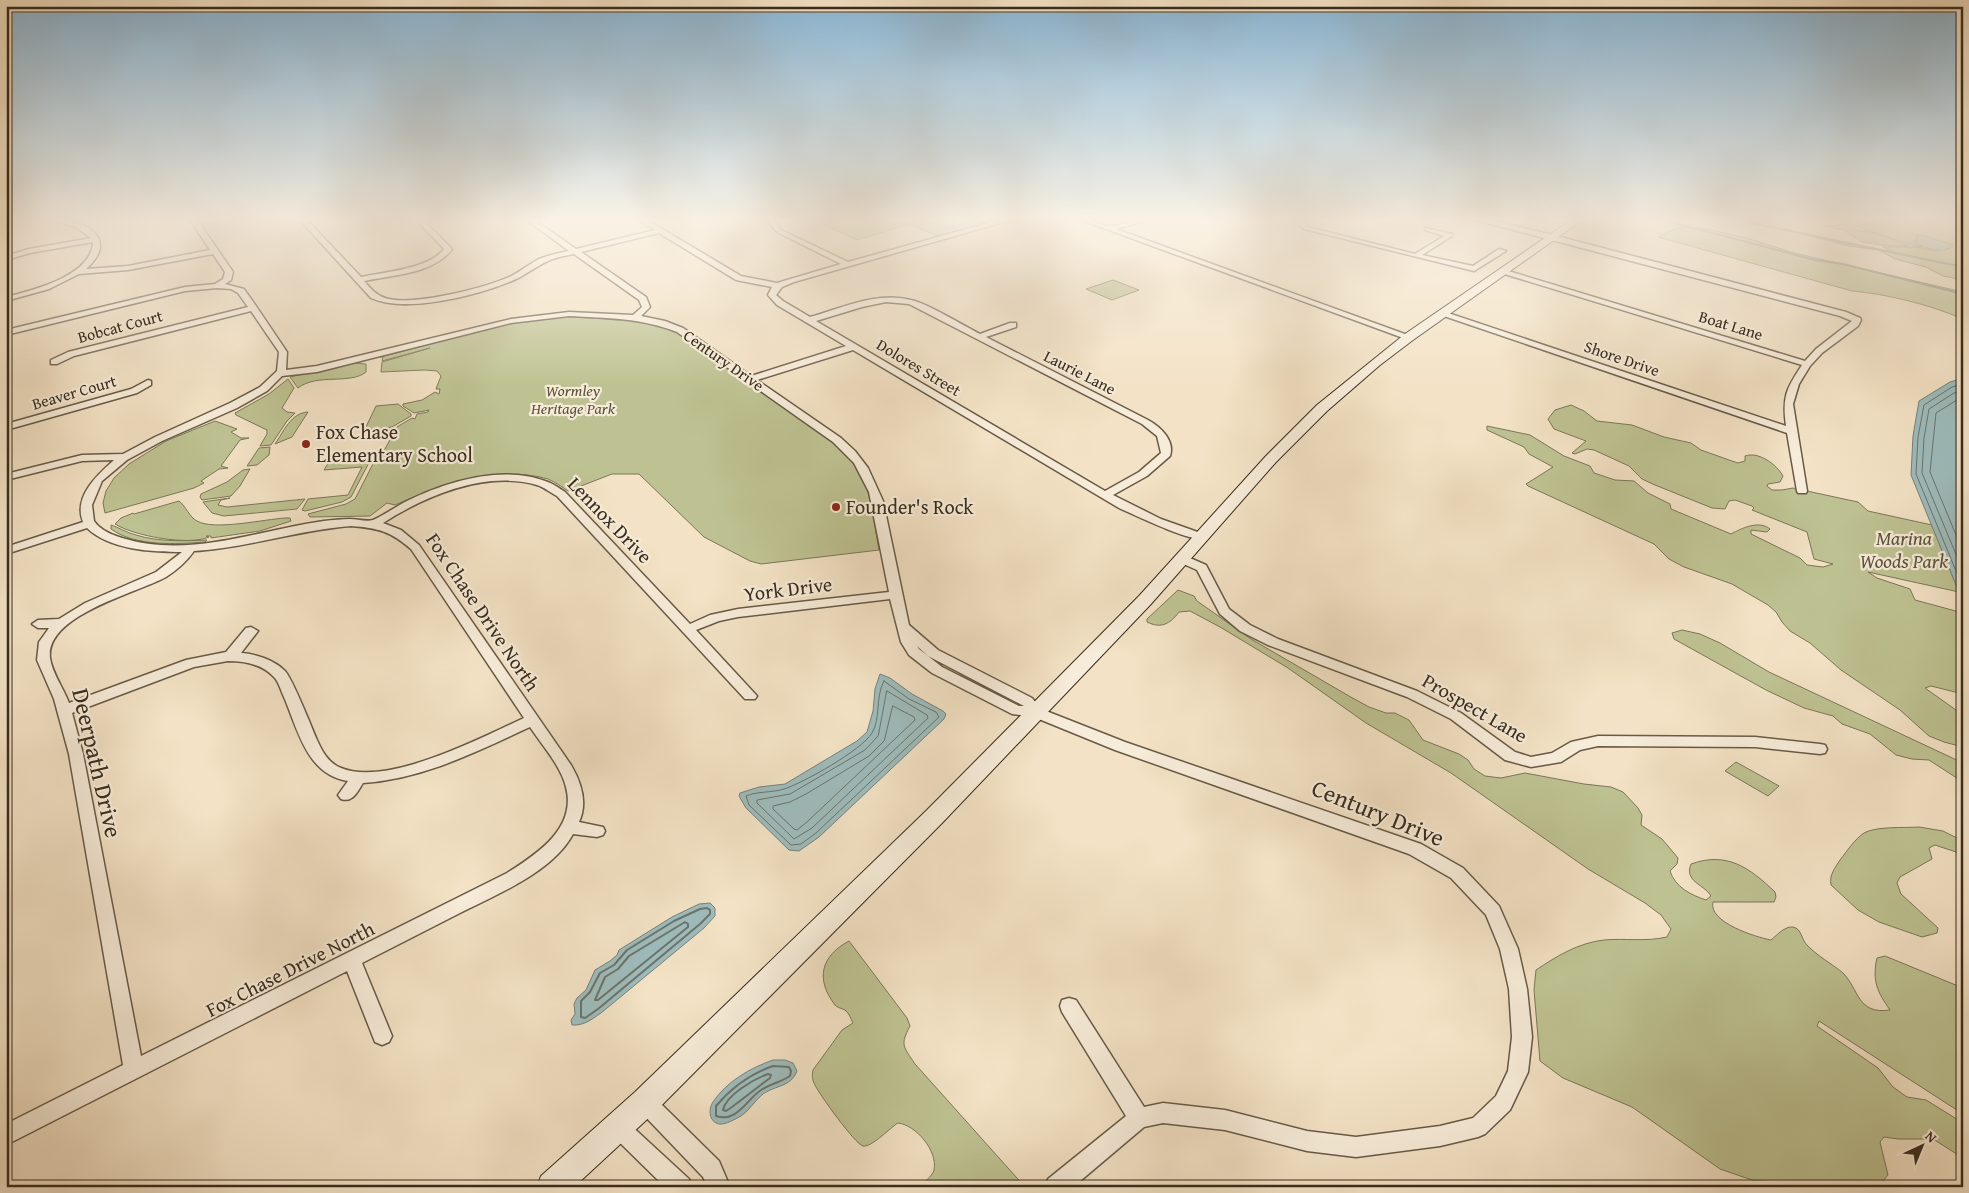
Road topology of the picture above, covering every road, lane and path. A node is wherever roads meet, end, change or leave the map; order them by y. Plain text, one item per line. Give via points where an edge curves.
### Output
1 (74, 274) edge
2 (229, 274) edge
3 (352, 274) edge
4 (386, 274) edge
5 (521, 274) edge
6 (607, 274) edge
7 (732, 274) edge
8 (813, 274) edge
9 (1233, 274) edge
10 (1500, 274) edge
11 (1508, 274) edge
12 (1692, 274) edge
13 (358, 280) junction
14 (217, 286) junction
15 (778, 286) junction
16 (6, 298) edge
17 (253, 308) junction
18 (1442, 314) junction
19 (635, 317) junction
20 (810, 320) junction
21 (1013, 325) dead end
22 (6, 333) edge
23 (979, 336) junction
24 (1409, 337) junction
25 (855, 346) junction
26 (54, 362) dead end
27 (1807, 364) junction
28 (280, 374) junction
29 (751, 379) junction
30 (148, 383) dead end
31 (6, 427) edge
32 (1791, 431) junction
33 (123, 457) junction
34 (6, 477) edge
35 (1802, 490) dead end
36 (1106, 495) junction
37 (90, 523) junction
38 (374, 524) junction
39 (1202, 536) junction
40 (191, 548) junction
41 (6, 550) edge
42 (1183, 559) junction
43 (896, 595) junction
44 (62, 623) junction
45 (38, 624) dead end
46 (688, 629) junction
47 (251, 632) dead end
48 (230, 657) junction
49 (750, 696) dead end
50 (65, 710) junction
51 (1036, 712) junction
52 (533, 720) junction
53 (1820, 749) dead end
54 (359, 777) junction
55 (346, 795) dead end
56 (568, 827) junction
57 (597, 831) dead end
58 (352, 960) junction
59 (1069, 1006) dead end
60 (382, 1036) dead end
61 (134, 1070) junction
62 (645, 1102) junction
63 (1138, 1118) junction
64 (618, 1127) junction
65 (6, 1135) edge
66 (552, 1187) edge
67 (681, 1187) edge
68 (719, 1187) edge
69 (1056, 1187) edge

1 - 16 street via 47,287
2 - 14 street via 227,280
3 - 13 street
4 - 13 street
5 - 13 street via 495,284 420,302 392,305 378,300
6 - 19 street via 643,299 646,307
7 - 15 street
8 - 15 street
9 - 24 street
10 - 18 main road
11 - 27 street, Boat Lane
12 - 27 street via 1857,320
14 - 17 street via 238,289
14 - 22 street via 180,290
15 - 20 street, Dolores Street via 772,295 775,299
17 - 26 street, Bobcat Court via 71,354
17 - 28 street via 285,357
18 - 24 main road
18 - 32 street, Shore Drive
19 - 28 street, Century Drive via 569,314 518,320 317,369
19 - 29 street, Century Drive via 680,330
20 - 23 street, Laurie Lane via 898,297
20 - 25 street, Dolores Street
21 - 23 street
23 - 36 street, Laurie Lane via 1157,430 1165,441 1166,454 1144,474
24 - 39 main road via 1354,379 1311,418
25 - 29 street
25 - 36 street, Dolores Street
27 - 32 street via 1794,384 1788,404
28 - 33 street via 246,401 172,431
29 - 43 street, Century Drive via 838,440 865,468 877,501
30 - 31 street, Beaver Court via 134,391
32 - 35 street
33 - 34 street via 82,458
33 - 37 street via 102,476 87,498 85,514
36 - 39 street, Dolores Street via 1143,515
37 - 40 street, Fox Chase Drive North via 108,536 127,543
37 - 41 street
38 - 40 street, Fox Chase Drive North via 320,525 225,545
38 - 46 street, Lennox Drive via 413,502 469,484 516,478 544,483 561,494
38 - 52 street, Fox Chase Drive North via 399,532 415,547
39 - 42 main road
40 - 44 street, Deerpath Drive via 180,561 160,575 97,602
42 - 51 main road
42 - 53 street, Prospect Lane via 1202,568 1224,611 1244,628 1412,694 1456,716 1510,756 1531,762 1556,758 1576,746 1598,741 1755,742
43 - 46 street, York Drive via 738,613
43 - 51 street, Century Drive via 908,642 914,652 937,670 1017,711
44 - 45 street
44 - 50 street, Deerpath Drive via 49,637 43,656
46 - 49 street, Lennox Drive
47 - 48 street
48 - 50 street via 184,666
48 - 54 street via 261,661 273,667 286,686 318,758 338,774
50 - 61 street, Deerpath Drive via 76,754
51 - 62 main road
51 - 63 street, Century Drive via 1120,746 1415,849 1457,873 1493,910 1509,948 1518,989 1522,1037 1518,1072 1503,1103 1478,1127 1440,1136 1356,1147 1307,1141 1193,1115 1163,1113
52 - 54 street via 424,767 381,778
52 - 56 street, Fox Chase Drive North via 574,781 576,808
54 - 55 street
56 - 57 street
56 - 58 street, Fox Chase Drive North via 550,851 513,878
58 - 60 street
58 - 61 street, Fox Chase Drive North
59 - 63 street
61 - 65 street, Fox Chase Drive North
62 - 64 main road
62 - 68 street via 711,1169
63 - 69 street, Century Drive
64 - 66 main road
64 - 67 street

